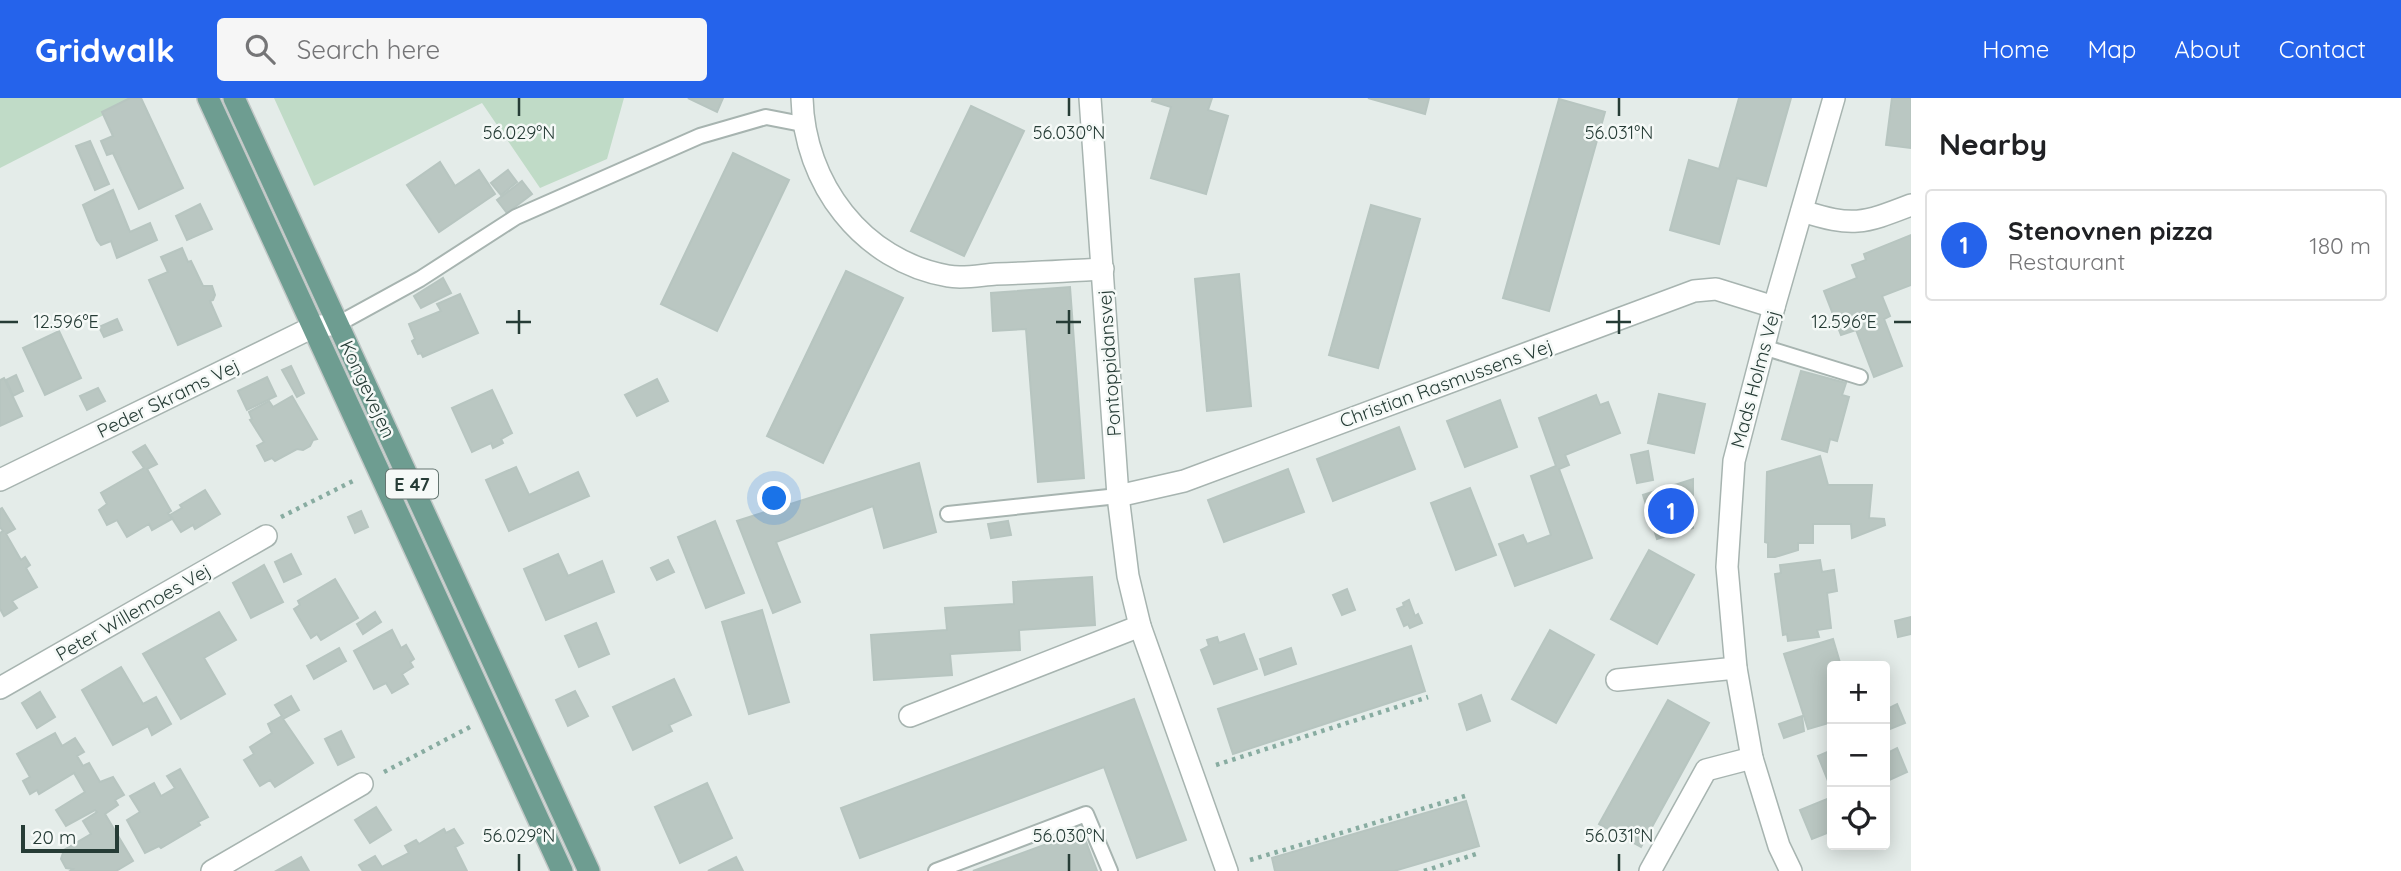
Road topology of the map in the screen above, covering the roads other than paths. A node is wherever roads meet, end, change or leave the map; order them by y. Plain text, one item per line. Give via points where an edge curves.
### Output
1 (208, 98) edge
2 (234, 98) edge
3 (802, 98) edge
4 (1090, 98) edge
5 (1834, 98) edge
6 (803, 124) junction
7 (1911, 205) edge
8 (1802, 211) junction
9 (1103, 269) junction
10 (1774, 307) junction
11 (338, 324) junction
12 (313, 327) junction
13 (1763, 348) junction
14 (1860, 377) dead end
15 (0, 480) edge
16 (1118, 496) junction
17 (948, 514) dead end
18 (266, 536) road end
19 (1140, 626) junction
20 (1736, 668) junction
21 (1617, 680) dead end
22 (0, 688) edge
23 (910, 716) dead end
24 (1752, 758) junction
25 (362, 784) road end
26 (1226, 869) edge
27 (212, 871) edge
28 (562, 871) edge
29 (589, 871) edge
30 (936, 871) edge
31 (1110, 871) edge
32 (1650, 871) edge
33 (1791, 871) edge

1 - 12 main road, Kongevejen / E 47
2 - 11 main road, Kongevejen / E 47
3 - 6 street
4 - 9 street, Pontoppidansvej
5 - 8 street, Mads Holms Vej
6 - 9 street via 815,168 837,207 869,239 906,263 950,277
6 - 11 lane via 766,117 700,136 516,217 420,279
7 - 8 street via 1863,222 1831,220
8 - 10 street, Mads Holms Vej
9 - 16 street, Pontoppidansvej
10 - 13 street, Mads Holms Vej
10 - 16 street, Christian Rasmussens Vej via 1716,289 1695,291 1184,481
11 - 12 street, Peder Skrams Vej
11 - 29 main road, Kongevejen / E 47
12 - 15 street, Peder Skrams Vej
12 - 28 main road, Kongevejen / E 47
13 - 14 lane
13 - 20 street, Mads Holms Vej via 1734,461 1727,567
16 - 17 lane
16 - 19 street, Pontoppidansvej
18 - 22 street, Peter Willemoes Vej
19 - 23 street
19 - 26 street, Pontoppidansvej
20 - 21 street
20 - 24 street, Mads Holms Vej
24 - 32 street via 1706,770
24 - 33 street, Mads Holms Vej
25 - 27 street
30 - 31 lane via 1086,814

